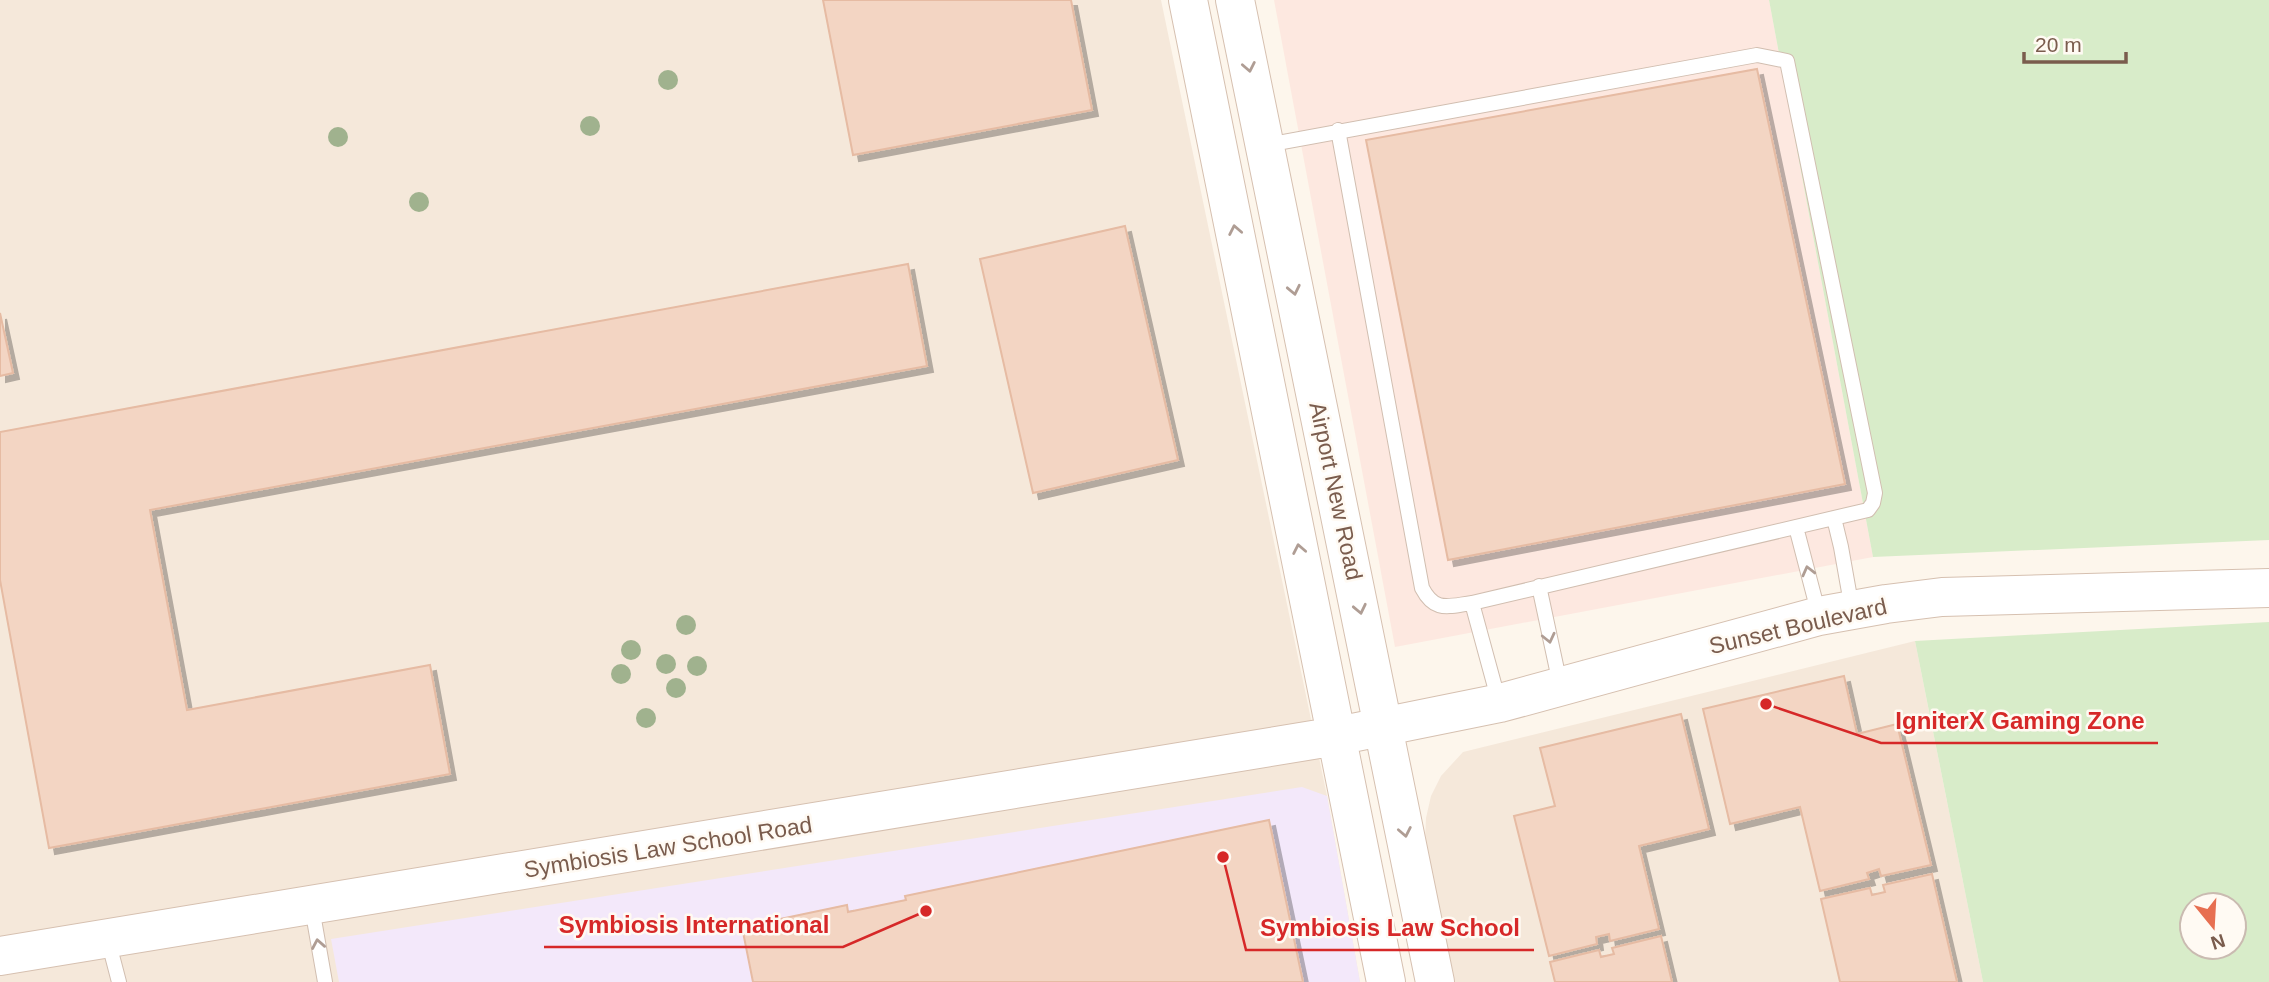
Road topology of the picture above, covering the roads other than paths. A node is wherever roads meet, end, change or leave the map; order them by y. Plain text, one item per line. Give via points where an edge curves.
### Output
1 (1188, 0) edge
2 (1235, 0) edge
3 (1338, 130) junction
4 (1264, 145) junction
5 (1834, 519) junction
6 (1796, 527) junction
7 (1539, 586) junction
8 (2269, 588) edge
9 (1472, 603) junction
10 (1835, 613) junction
11 (1561, 688) junction
12 (1500, 703) junction
13 (1384, 726) junction
14 (1336, 736) junction
15 (311, 905) junction
16 (108, 938) junction
17 (0, 956) edge
18 (119, 982) edge
19 (325, 982) edge
20 (1386, 982) edge
21 (1435, 982) edge

14 -> 1 street, Airport New Road
2 -> 4 street, Airport New Road
3 - 4 lane
3 - 5 lane via 1757,55 1787,61 1875,493 1868,510
3 - 9 lane via 1422,588 1428,599 1443,607
4 -> 13 street, Airport New Road
5 - 6 lane
5 - 10 lane via 1841,547
6 - 7 lane
10 -> 6 lane
7 - 9 lane
7 -> 11 lane
8 - 10 street, Sunset Boulevard via 1942,597
9 - 12 lane
10 - 11 street, Sunset Boulevard
11 - 12 street, Sunset Boulevard
12 - 13 street, Sunset Boulevard
13 - 14 street, Sunset Boulevard
13 -> 21 street, Airport New Road
14 - 15 street, Symbiosis Law School Road
14 - 20 street, Airport New Road
15 - 16 street, Symbiosis Law School Road
19 -> 15 lane
16 - 17 street, Symbiosis Law School Road
16 - 18 lane

